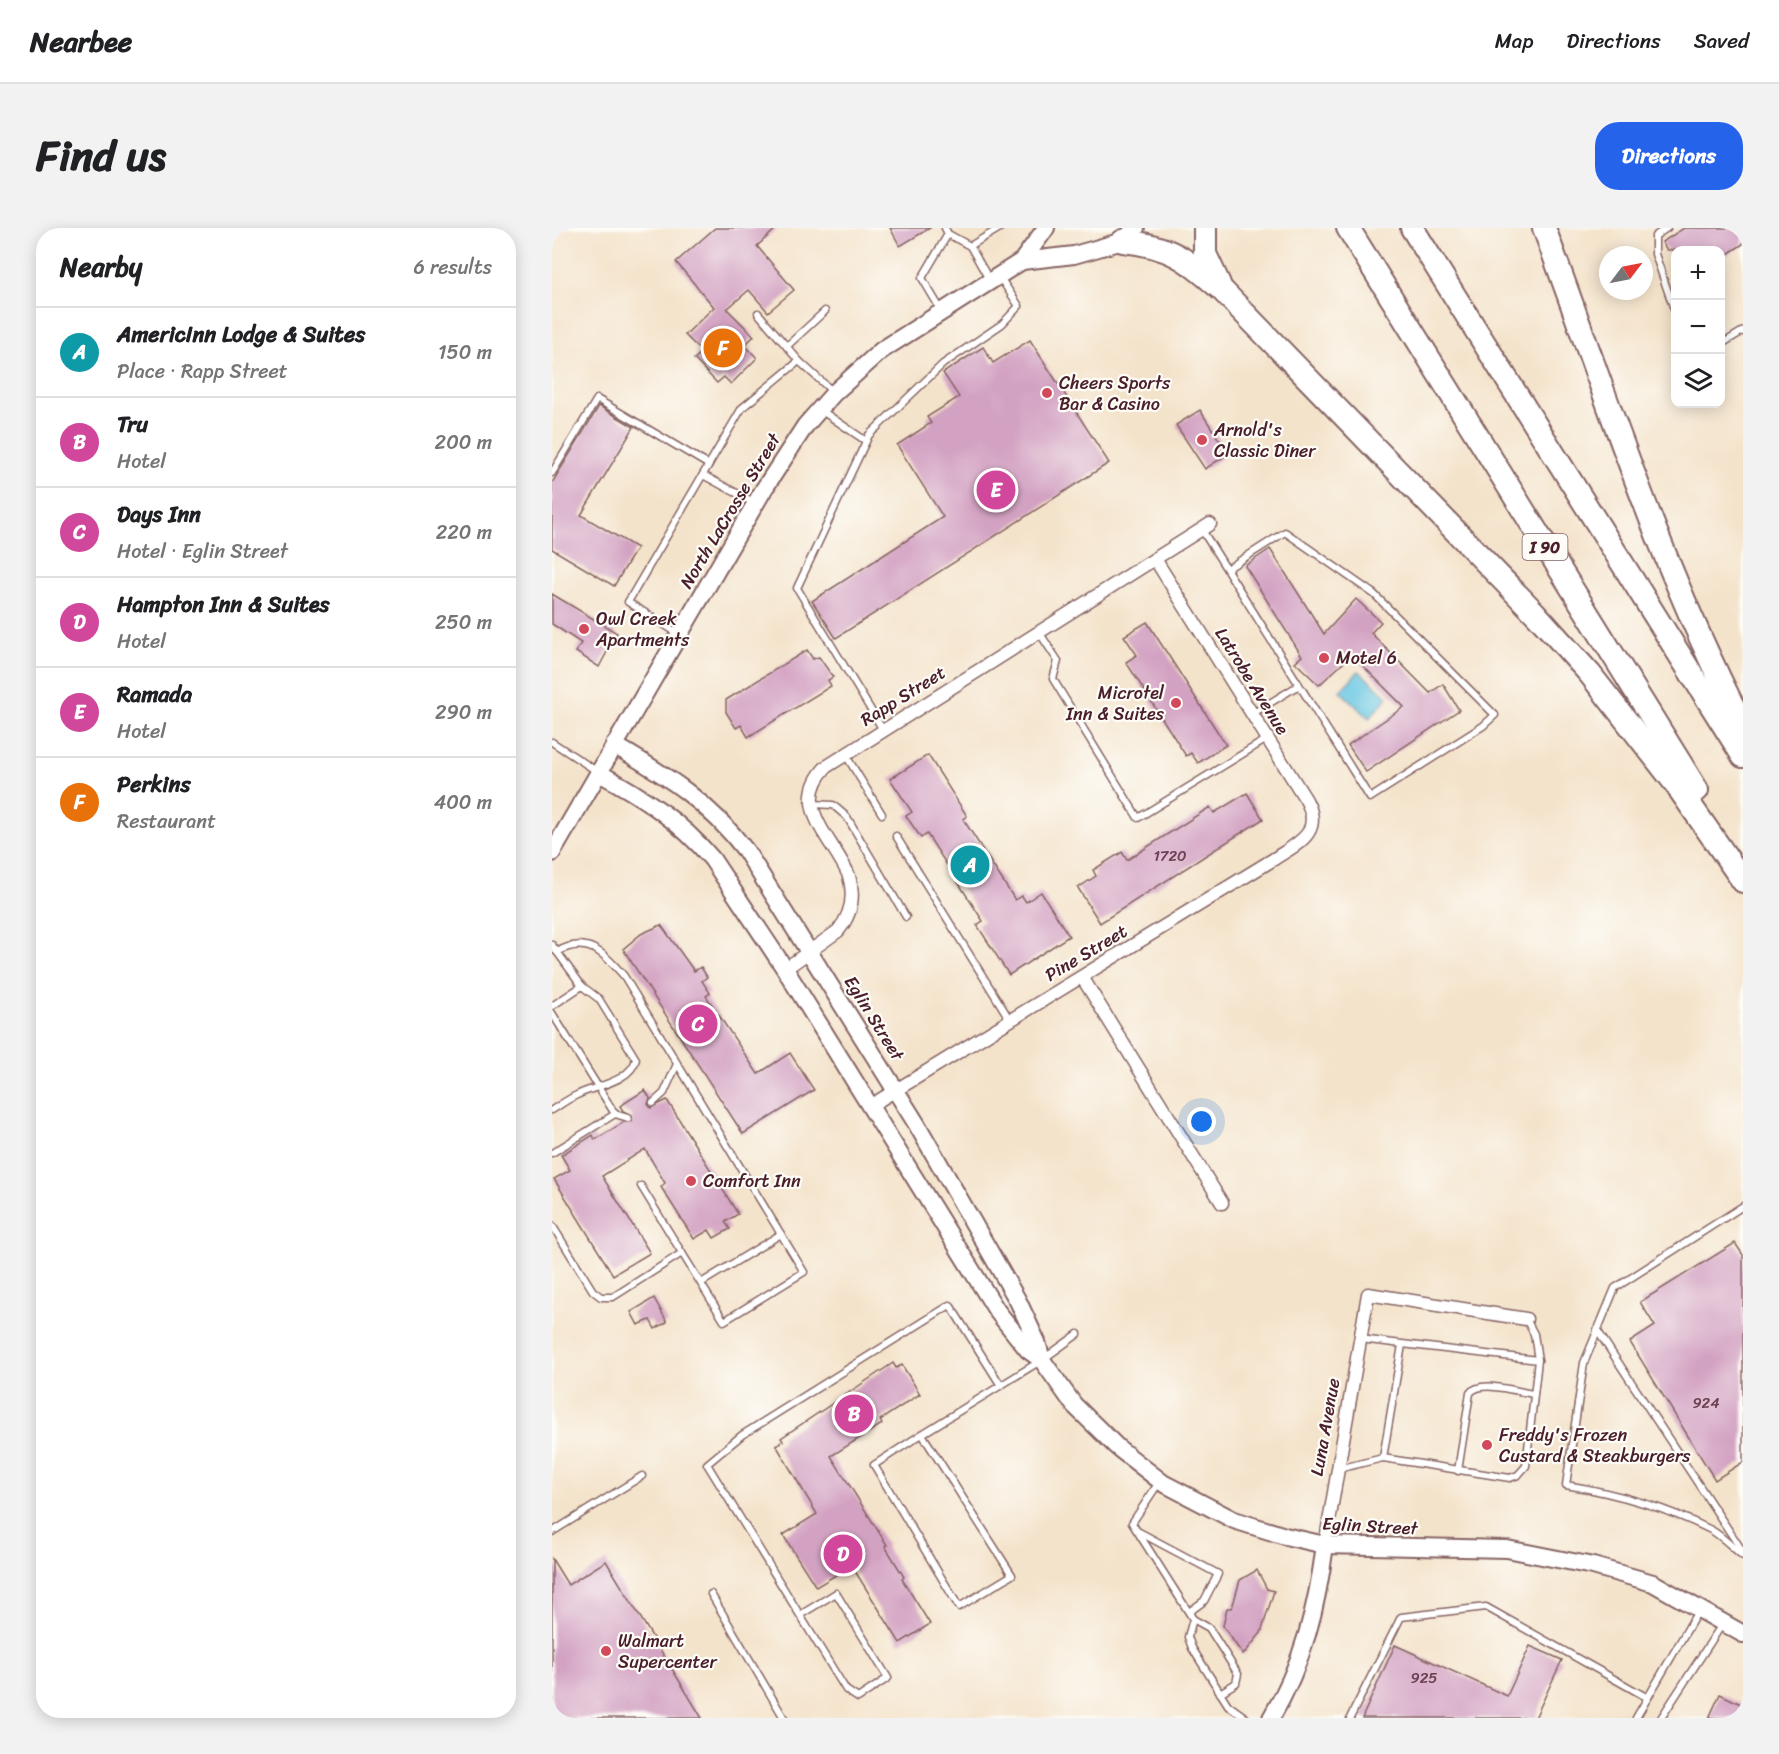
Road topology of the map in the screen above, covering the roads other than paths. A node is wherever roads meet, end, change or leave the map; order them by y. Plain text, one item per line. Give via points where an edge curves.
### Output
1 (1000, 228) edge
2 (1046, 228) edge
3 (1205, 228) edge
4 (1348, 228) edge
5 (1412, 228) edge
6 (1544, 228) edge
7 (1667, 228) edge
8 (946, 231) edge
9 (1130, 235) edge
10 (969, 246) junction
11 (1022, 261) junction
12 (995, 278) junction
13 (1222, 290) junction
14 (1671, 300) edge
15 (942, 310) junction
16 (825, 311) dead end
17 (758, 313) dead end
18 (1743, 331) edge
19 (1725, 342) edge
20 (787, 346) junction
21 (800, 361) junction
22 (834, 393) junction
23 (819, 408) junction
24 (866, 441) junction
25 (709, 465) junction
26 (552, 473) edge
27 (703, 475) junction
28 (755, 504) junction
29 (1206, 526) joint
30 (1155, 559) junction
31 (1227, 569) junction
32 (1039, 631) junction
33 (680, 634) junction
34 (1299, 686) junction
35 (1252, 714) junction
36 (1743, 726) edge
37 (883, 730) junction
38 (1268, 738) junction
39 (552, 742) edge
40 (614, 745) junction
41 (844, 753) junction
42 (1743, 756) edge
43 (598, 773) junction
44 (811, 804) junction
45 (882, 814) dead end
46 (1314, 824) joint
47 (896, 836) dead end
48 (552, 854) edge
49 (1743, 865) edge
50 (1743, 881) edge
51 (906, 917) dead end
52 (552, 945) edge
53 (557, 952) junction
54 (810, 953) junction
55 (784, 969) junction
56 (1082, 977) junction
57 (582, 986) junction
58 (552, 1006) edge
59 (552, 1013) edge
60 (1010, 1020) junction
61 (677, 1064) junction
62 (599, 1087) junction
63 (897, 1090) junction
64 (653, 1102) dead end
65 (870, 1106) junction
66 (552, 1110) edge
67 (615, 1114) junction
68 (628, 1118) dead end
69 (552, 1153) edge
70 (641, 1186) dead end
71 (1221, 1203) dead end
72 (1742, 1208) edge
73 (552, 1225) edge
74 (781, 1234) junction
75 (682, 1253) junction
76 (701, 1283) junction
77 (1526, 1319) joint
78 (1597, 1330) junction
79 (1078, 1334) dead end
80 (1360, 1339) junction
81 (1402, 1345) junction
82 (1042, 1360) junction
83 (1538, 1360) junction
84 (1000, 1384) junction
85 (1534, 1394) junction
86 (922, 1434) junction
87 (1383, 1458) junction
88 (1337, 1469) junction
89 (1458, 1471) junction
90 (642, 1476) dead end
91 (1160, 1480) junction
92 (552, 1532) edge
93 (1138, 1532) junction
94 (1325, 1545) junction
95 (1743, 1554) edge
96 (711, 1594) dead end
97 (1700, 1608) junction
98 (1189, 1612) junction
99 (800, 1615) junction
100 (1193, 1619) junction
101 (1724, 1622) junction
102 (1743, 1634) edge
103 (1220, 1693) junction
104 (1648, 1698) junction
105 (784, 1718) edge
106 (1246, 1718) edge
107 (1271, 1718) edge
108 (1350, 1718) edge
109 (1636, 1718) edge
110 (1661, 1718) edge

1 - 10 lane
2 - 11 street, North LaCrosse Street
3 - 13 highway via 1205,254
4 - 49 highway, I 90
5 - 42 highway
6 - 36 highway via 1665,553
7 - 14 lane via 1655,236 1655,254
8 - 10 lane
8 - 15 lane via 922,278
9 - 11 street, North LaCrosse Street via 1074,255
9 - 13 highway via 1173,252
10 - 12 lane
11 - 12 street, North LaCrosse Street
12 - 15 street, North LaCrosse Street
12 - 24 lane via 1019,306 1002,324 943,364
13 - 50 highway via 1590,674 1675,783
15 - 22 street, North LaCrosse Street via 882,350
16 - 20 lane
17 - 20 lane
18 - 19 lane
20 - 21 lane
21 - 22 lane
21 - 25 lane via 742,408
22 - 23 street, North LaCrosse Street
23 - 24 lane
23 - 28 street, North LaCrosse Street
24 - 37 lane via 797,588
25 - 26 lane via 597,399
25 - 27 lane
27 - 28 lane
27 - 33 lane via 628,602
28 - 33 street, North LaCrosse Street
29 - 30 street, Rapp Street
29 - 31 lane
30 - 32 street, Rapp Street
30 - 35 street, Latrobe Avenue
31 - 34 lane
31 - 34 lane via 1285,532 1374,594 1494,715 1483,726 1370,798
32 - 37 street, Rapp Street
32 - 38 lane via 1058,661 1053,679 1138,818
33 - 40 street, North LaCrosse Street
34 - 35 lane
35 - 38 street, Latrobe Avenue
37 - 41 street, Rapp Street
38 - 46 street, Latrobe Avenue via 1312,811
39 - 43 lane
40 - 43 street, North LaCrosse Street
40 - 54 street, Eglin Street via 676,782 714,812 746,851
41 - 44 street, Rapp Street via 818,775
41 - 45 lane
43 - 48 street, North LaCrosse Street
43 - 55 street, Eglin Street via 652,803 698,842 724,874
44 - 51 lane via 833,806 847,817
44 - 54 street via 844,865 852,895 844,923
46 - 56 street, Pine Street via 1296,845
47 - 60 lane
52 - 53 lane
53 - 57 lane
53 - 61 lane via 571,944 584,945 611,961
54 - 55 street
54 - 63 street, Eglin Street
55 - 65 street, Eglin Street
56 - 60 street, Pine Street
56 - 71 street
57 - 58 lane
57 - 62 lane via 599,999 636,1059 627,1073
59 - 62 lane
60 - 63 street, Pine Street
61 - 64 lane via 664,1093
61 - 74 lane
62 - 66 lane
62 - 67 lane
63 - 65 street, Pine Street
63 - 82 street, Eglin Street via 1018,1301
65 - 82 street, Eglin Street via 997,1311 1020,1341
67 - 68 lane
67 - 69 lane
70 - 75 lane
72 - 78 lane via 1615,1288
73 - 75 lane via 593,1291 601,1297 613,1297
74 - 76 lane
74 - 76 lane via 804,1272 724,1321
75 - 76 lane
77 - 80 street, Luna Avenue via 1368,1294
77 - 83 lane via 1534,1334
78 - 95 lane
78 - 95 lane via 1584,1363 1566,1485 1614,1493 1666,1512 1712,1531
79 - 82 lane
80 - 81 lane
80 - 88 street, Luna Avenue
81 - 83 lane
81 - 87 lane
82 - 84 lane
82 - 91 street, Eglin Street via 1095,1427
83 - 85 lane
84 - 86 lane
84 - 99 lane via 950,1305 742,1435 707,1464
85 - 89 lane via 1483,1386 1473,1389
85 - 89 lane via 1526,1466 1518,1475 1510,1479
86 - 86 lane via 1012,1575 959,1607 874,1465
87 - 88 lane
87 - 89 lane
88 - 94 street, Luna Avenue
90 - 92 lane
91 - 93 lane via 1132,1523
91 - 94 street, Eglin Street via 1234,1520
93 - 98 lane
93 - 98 lane via 1218,1574 1204,1601
94 - 97 street, Eglin Street via 1507,1549 1653,1583
94 - 107 street, Luna Avenue via 1315,1610 1301,1657
96 - 105 lane
97 - 101 street, Eglin Street
97 - 104 lane
98 - 100 lane
99 - 99 lane via 846,1690 858,1698 888,1678 836,1593
100 - 103 lane via 1188,1637 1192,1648
100 - 103 lane via 1209,1628 1238,1674 1236,1683
101 - 102 street, Eglin Street
101 - 110 lane
103 - 106 lane via 1228,1705
104 - 108 lane via 1486,1607 1401,1617
104 - 109 lane

